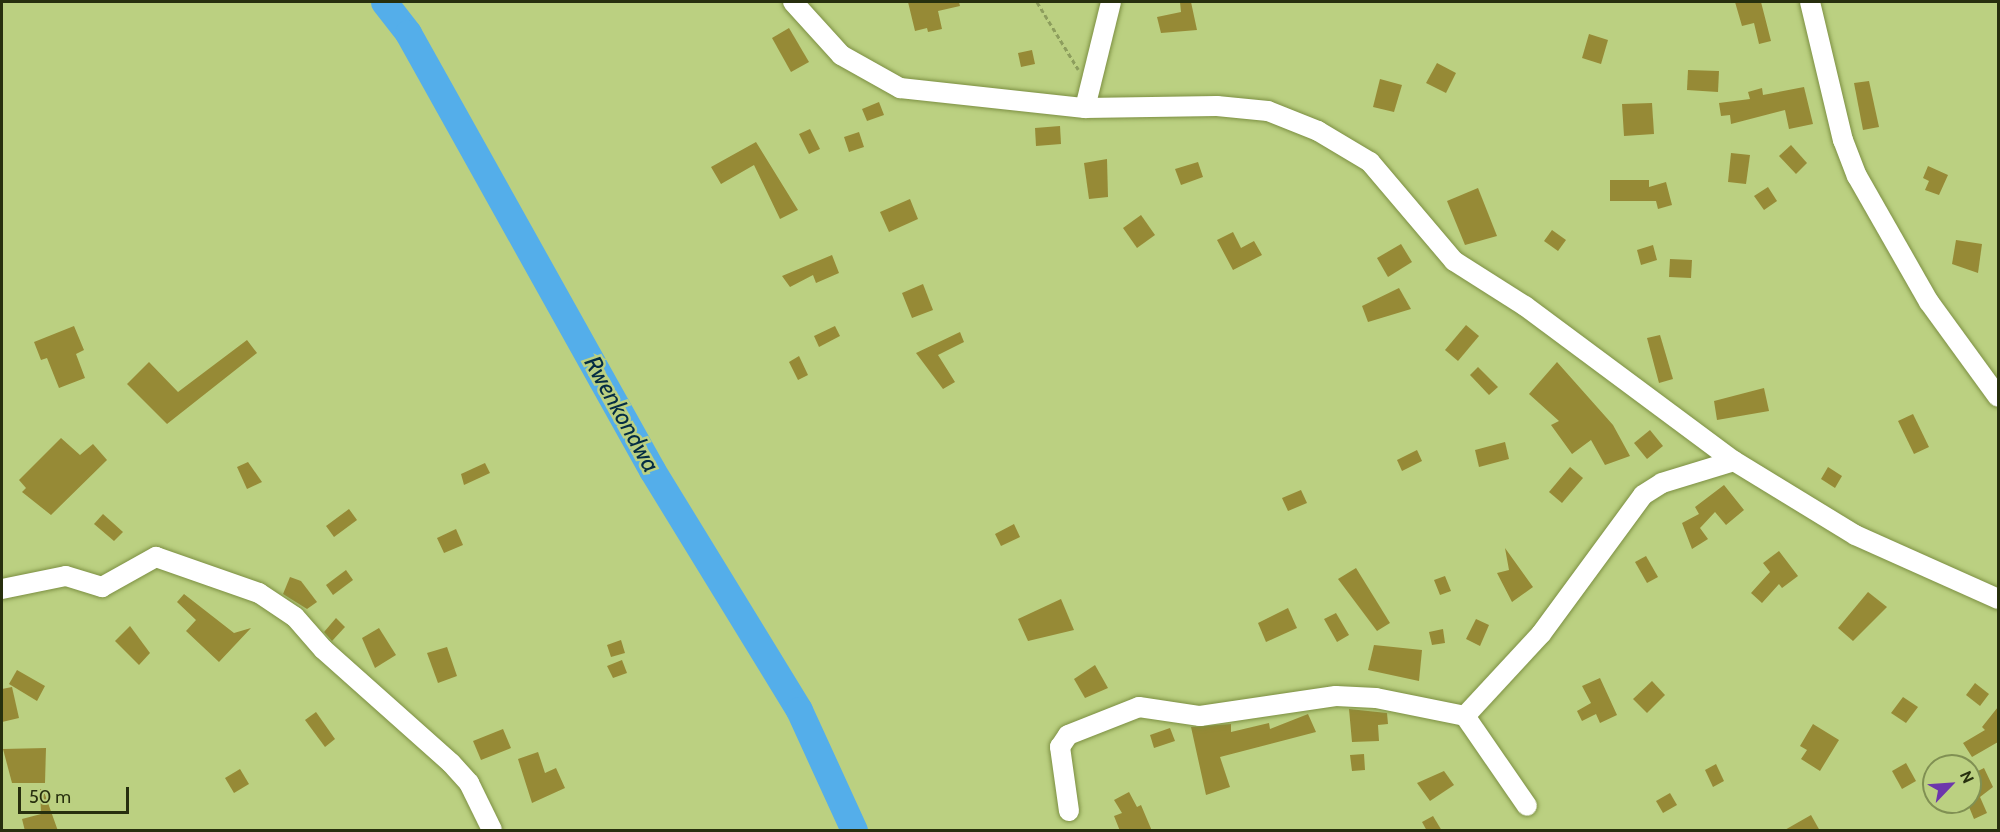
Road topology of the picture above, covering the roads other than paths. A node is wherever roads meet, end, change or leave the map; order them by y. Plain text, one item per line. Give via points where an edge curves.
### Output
1 (793, 2) edge
2 (1111, 2) edge
3 (1810, 2) edge
4 (1085, 108) junction
5 (1998, 397) edge
6 (1734, 461) junction
7 (6, 594) edge
8 (1998, 598) edge
9 (1465, 716) junction
10 (1527, 806) dead end
11 (1069, 811) dead end
12 (492, 831) edge

1 - 4 street via 842,55 900,88
2 - 4 street
3 - 5 street via 1844,140 1857,176 1929,302
4 - 6 street via 1217,106 1268,111 1318,131 1370,162 1454,261 1525,306
6 - 8 street via 1856,535
6 - 9 street via 1662,483 1643,495 1540,634
7 - 12 street via 66,576 102,587 156,557 258,593 295,617 323,649 451,763 469,783
9 - 10 street
9 - 11 street via 1356,696 1294,700 1200,716 1139,706 1061,740

